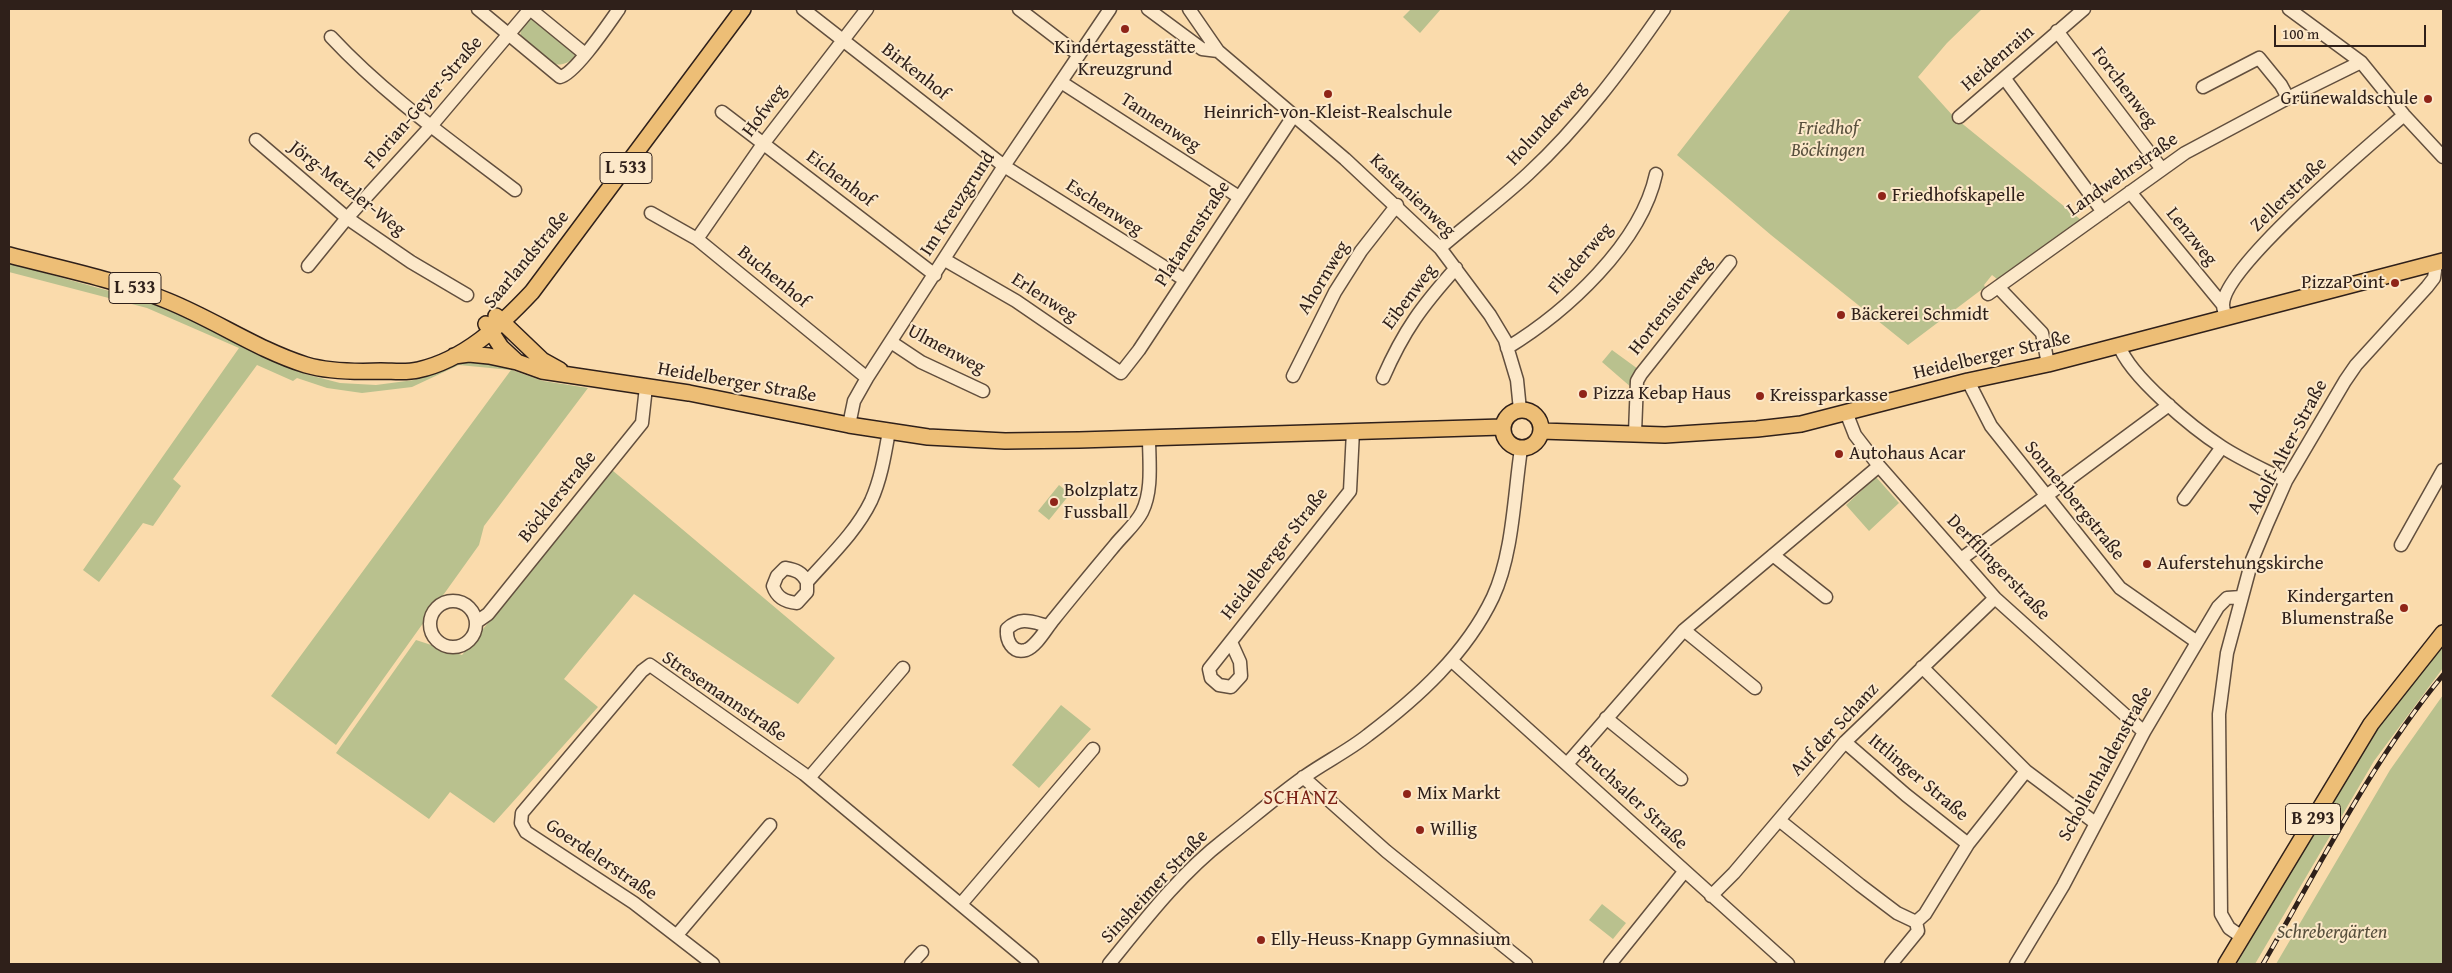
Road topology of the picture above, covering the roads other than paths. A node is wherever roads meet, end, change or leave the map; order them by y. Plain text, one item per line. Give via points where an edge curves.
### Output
1 (478, 9) edge
2 (530, 9) edge
3 (619, 9) edge
4 (730, 9) edge
5 (743, 9) edge
6 (803, 9) edge
7 (867, 9) edge
8 (1018, 9) edge
9 (1110, 9) edge
10 (1148, 9) edge
11 (1190, 9) edge
12 (1664, 9) edge
13 (2084, 9) edge
14 (2289, 9) edge
15 (2057, 31) junction
16 (508, 34) junction
17 (331, 37) dead end
18 (844, 40) junction
19 (1218, 52) junction
20 (586, 54) junction
21 (1079, 55) junction
22 (2362, 62) junction
23 (2005, 79) junction
24 (1061, 82) junction
25 (2203, 87) dead end
26 (2288, 98) junction
27 (722, 112) dead end
28 (1294, 114) junction
29 (2404, 115) junction
30 (1958, 117) dead end
31 (431, 126) junction
32 (256, 140) dead end
33 (764, 144) junction
34 (2443, 157) edge
35 (1004, 166) junction
36 (2161, 168) junction
37 (1656, 174) dead end
38 (515, 190) dead end
39 (2130, 192) junction
40 (1239, 197) junction
41 (1397, 205) junction
42 (2103, 212) junction
43 (651, 213) dead end
44 (348, 218) junction
45 (697, 239) junction
46 (1440, 248) junction
47 (9, 255) edge
48 (945, 260) junction
49 (1730, 262) dead end
50 (2439, 262) edge
51 (308, 266) dead end
52 (1456, 268) junction
53 (935, 275) junction
54 (1185, 280) junction
55 (467, 295) dead end
56 (2224, 311) junction
57 (493, 323) junction
58 (891, 342) junction
59 (2119, 345) junction
60 (1507, 348) junction
61 (454, 356) junction
62 (517, 362) junction
63 (2048, 364) junction
64 (392, 371) junction
65 (1121, 372) joint
66 (578, 376) junction
67 (1293, 376) dead end
68 (867, 378) junction
69 (1383, 378) dead end
70 (1968, 381) junction
71 (646, 387) junction
72 (983, 391) dead end
73 (2169, 405) junction
74 (1520, 410) junction
75 (1846, 412) junction
76 (849, 424) junction
77 (1502, 427) junction
78 (889, 430) junction
79 (1354, 431) junction
80 (1541, 431) junction
81 (1635, 433) junction
82 (1150, 437) junction
83 (2222, 447) junction
84 (1521, 449) junction
85 (1879, 466) junction
86 (2443, 470) edge
87 (2286, 482) junction
88 (2439, 489) edge
89 (2046, 496) junction
90 (2184, 499) dead end
91 (2401, 545) dead end
92 (1773, 556) junction
93 (1961, 559) junction
94 (807, 582) dead end
95 (1826, 597) dead end
96 (2241, 597) junction
97 (1996, 598) junction
98 (478, 622) dead end
99 (1048, 626) dead end
100 (1684, 630) junction
101 (2443, 633) edge
102 (1231, 642) dead end
103 (2197, 642) junction
104 (1451, 660) junction
105 (1922, 667) junction
106 (903, 668) dead end
107 (1755, 688) dead end
108 (1606, 718) junction
109 (2144, 732) junction
110 (1845, 742) junction
111 (1093, 749) dead end
112 (1567, 764) junction
113 (2026, 771) junction
114 (1303, 777) junction
115 (809, 778) junction
116 (1681, 779) dead end
117 (527, 808) joint
118 (1779, 820) junction
119 (2094, 822) junction
120 (770, 825) dead end
121 (1968, 844) junction
122 (1684, 872) junction
123 (1711, 896) junction
124 (961, 904) junction
125 (1916, 922) junction
126 (677, 936) junction
127 (2242, 937) junction
128 (922, 952) dead end
129 (712, 964) edge
130 (911, 964) edge
131 (1032, 964) edge
132 (1109, 964) edge
133 (1526, 964) edge
134 (1610, 964) edge
135 (1788, 964) edge
136 (1891, 964) edge
137 (2016, 964) edge
138 (2226, 964) edge

1 - 16 street
2 - 16 street, Florian-Geyer-Straße
2 - 20 street, Florian-Geyer-Straße
3 - 20 street, Florian-Geyer-Straße
4 - 57 main road, Saarlandstraße / L 533 via 555,246
5 - 57 main road, Saarlandstraße / L 533 via 532,292
6 - 18 street, Birkenhof
7 - 18 street, Hofweg
8 - 21 street
9 - 21 street, Im Kreuzgrund
10 - 19 street, Kastanienweg via 1202,49
11 - 19 street, Kastanienweg
12 - 46 street, Holunderweg via 1562,138 1529,173
13 - 15 street, Heidenrain
14 - 22 street
15 - 23 street, Heidenrain
15 - 36 street, Forchenweg
16 - 20 street, Florian-Geyer-Straße via 560,77 565,76
16 - 31 street, Florian-Geyer-Straße
17 - 31 street via 370,77
18 - 33 street, Hofweg
18 - 35 street, Birkenhof
19 - 28 street, Kastanienweg
21 - 24 street, Im Kreuzgrund
22 - 26 street, Landwehrstraße
22 - 29 street
23 - 30 street, Heidenrain
23 - 42 street
24 - 35 street, Im Kreuzgrund
24 - 40 street, Tannenweg
25 - 26 street via 2259,58 2281,84
26 - 36 street, Landwehrstraße
27 - 33 street, Eichenhof
28 - 40 street, Platanenstraße
28 - 41 street, Kastanienweg
29 - 34 street
29 - 56 street, Zellerstraße via 2277,229 2228,290
31 - 38 street
31 - 44 street, Florian-Geyer-Straße
32 - 44 street, Jörg-Metzler-Weg
33 - 45 street, Hofweg
33 - 53 street, Eichenhof
35 - 48 street, Im Kreuzgrund
35 - 54 street, Eschenweg
36 - 39 street, Landwehrstraße
37 - 60 street, Fliederweg via 1648,204 1600,271 1559,312
39 - 42 street, Landwehrstraße
39 - 56 street, Lenzweg
40 - 54 street, Platanenstraße
41 - 46 street, Kastanienweg
41 - 67 street, Ahornweg via 1361,251 1335,292
42 - 63 street, Landwehrstraße via 1993,290 2042,333
43 - 45 street, Buchenhof
44 - 51 street, Florian-Geyer-Straße
44 - 55 street, Jörg-Metzler-Weg via 411,262
45 - 68 street, Buchenhof
46 - 52 street, Kastanienweg
47 - 64 main road, L 533 via 137,289 306,364 328,370
48 - 53 street, Im Kreuzgrund
48 - 65 street, Erlenweg via 1016,301
49 - 81 street, Hortensienweg via 1637,381
50 - 56 main road, Heidelberger Straße
50 - 87 street, Adolf-Alter-Straße via 2427,287 2356,365
52 - 60 street, Kastanienweg via 1490,315
52 - 69 street, Eibenweg via 1422,307 1398,343
53 - 58 street, Im Kreuzgrund
54 - 65 street, Platanenstraße
56 - 59 main road, Heidelberger Straße
57 - 61 main road, Saarlandstraße / L 533
57 - 62 main road, Heidelberger Straße via 501,347
57 - 64 main road, Saarlandstraße / L 533 via 442,354
57 - 66 main road, Heidelberger Straße via 542,360
58 - 68 street, Im Kreuzgrund
58 - 72 street, Ulmenweg via 920,362
59 - 63 main road, Heidelberger Straße
59 - 73 street via 2147,384
60 - 74 street, Kastanienweg via 1517,380
61 - 62 main road, Heidelberger Straße via 469,354
61 - 64 main road, Saarlandstraße / L 533 via 417,371
62 - 66 main road, Heidelberger Straße via 542,371
63 - 70 main road, Heidelberger Straße
66 - 71 main road, Heidelberger Straße
68 - 76 street, Im Kreuzgrund via 854,400
70 - 75 main road, Heidelberger Straße
70 - 89 street, Sonnenbergstraße via 1991,426
71 - 76 main road, Heidelberger Straße
71 - 98 street, Böcklerstraße via 642,424 488,614
73 - 83 street
73 - 89 street
74 - 77 main road via 1505,418
74 - 80 main road via 1536,415
75 - 81 main road, Heidelberger Straße via 1801,424 1757,429 1665,435
75 - 85 street, Derfflingerstraße via 1855,435
76 - 78 main road, Heidelberger Straße
77 - 79 main road, Heidelberger Straße
77 - 84 main road via 1511,446
78 - 82 main road, Heidelberger Straße via 928,437 1005,440
78 - 94 street via 879,480 871,500 854,528
79 - 82 main road, Heidelberger Straße
79 - 102 street, Heidelberger Straße via 1350,491
80 - 81 main road, Heidelberger Straße
80 - 84 main road via 1538,440
82 - 99 street via 1148,493 1141,514
83 - 87 street
83 - 90 street
84 - 104 street, Sinsheimer Straße via 1511,524 1499,578 1482,616
85 - 92 street
85 - 93 street, Derfflingerstraße
86 - 88 street
87 - 96 street, Adolf-Alter-Straße via 2252,560
88 - 91 street
89 - 93 street
89 - 103 street, Sonnenbergstraße via 2120,588
92 - 95 street
92 - 100 street
93 - 97 street, Derfflingerstraße
96 - 103 street, Schollenhaldenstraße via 2227,598 2218,606
96 - 127 street, Adolf-Alter-Straße via 2226,662 2219,714 2218,776 2221,914 2229,928
97 - 105 street, Auf der Schanz
97 - 109 street, Derfflingerstraße
100 - 107 street
100 - 108 street
101 - 127 main road, B 293 via 2371,724
103 - 109 street, Schollenhaldenstraße
104 - 112 street, Bruchsaler Straße
104 - 114 street, Sinsheimer Straße via 1367,736
105 - 110 street, Auf der Schanz
105 - 113 street
106 - 115 street
108 - 112 street
108 - 116 street
109 - 119 street, Schollenhaldenstraße
110 - 118 street, Auf der Schanz
110 - 121 street, Ittlinger Straße
111 - 124 street
112 - 122 street, Bruchsaler Straße
113 - 119 street
113 - 121 street
114 - 132 street, Sinsheimer Straße via 1222,841
114 - 133 street via 1367,835
115 - 117 street, Stresemannstraße via 650,665 642,670
115 - 124 street, Stresemannstraße
117 - 126 street, Goerdelerstraße via 520,823 526,832 634,903
118 - 123 street, Auf der Schanz
118 - 125 street via 1860,885
119 - 137 street, Schollenhaldenstraße via 2063,886
120 - 126 street
121 - 125 street via 1925,914
122 - 123 street, Bruchsaler Straße
122 - 134 street
123 - 135 street, Bruchsaler Straße
124 - 131 street, Stresemannstraße
125 - 136 street via 1918,931
126 - 129 street, Goerdelerstraße
127 - 138 main road, B 293
128 - 130 street

